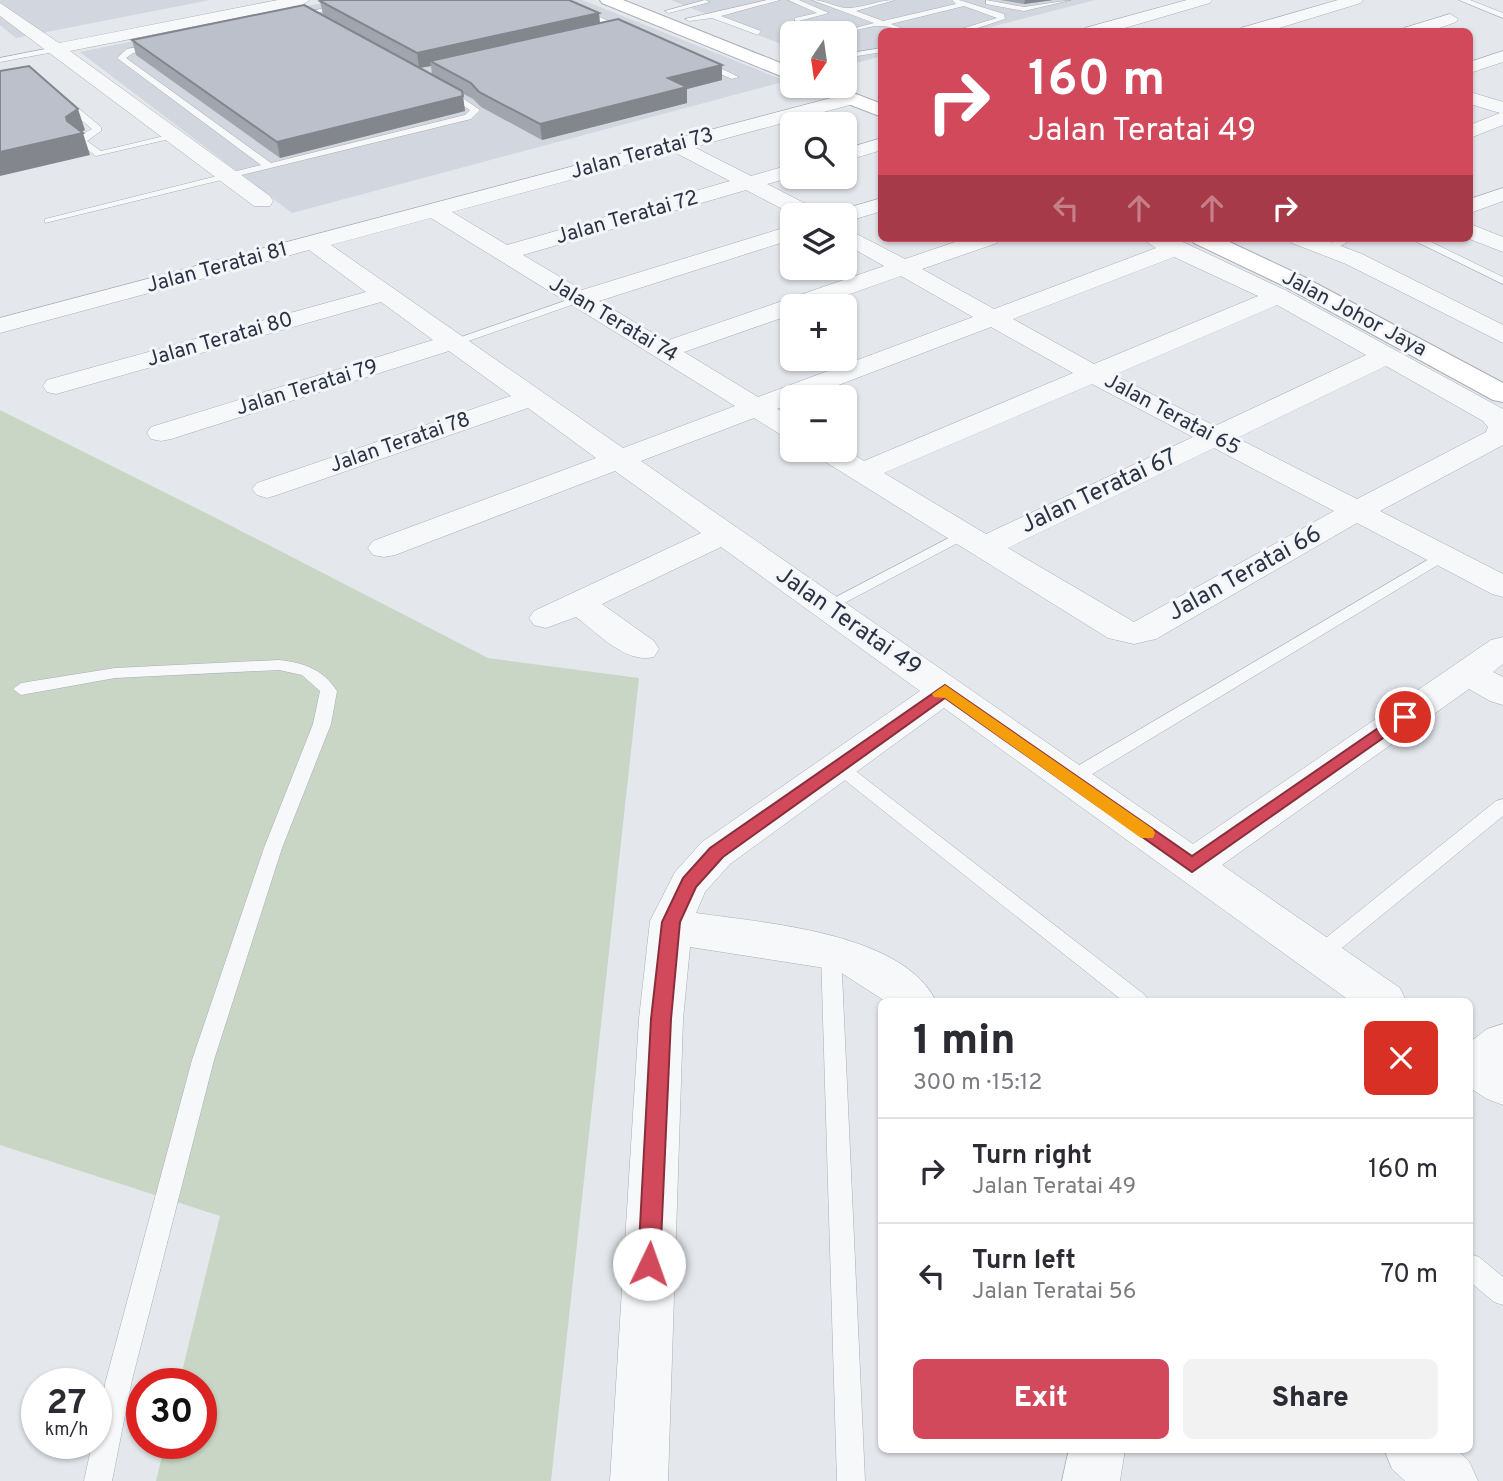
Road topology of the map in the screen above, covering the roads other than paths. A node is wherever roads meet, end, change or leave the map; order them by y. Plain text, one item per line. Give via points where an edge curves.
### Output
1 (264, 0) edge
2 (372, 0) edge
3 (554, 0) edge
4 (608, 0) edge
5 (641, 0) edge
6 (776, 0) edge
7 (792, 0) edge
8 (816, 0) edge
9 (844, 0) edge
10 (891, 0) edge
11 (953, 0) edge
12 (984, 0) edge
13 (1067, 0) edge
14 (1355, 0) edge
15 (1463, 0) edge
16 (581, 2) edge
17 (707, 2) edge
18 (827, 4) junction
19 (923, 4) dead end
20 (965, 4) junction
21 (567, 6) junction
22 (669, 6) edge
23 (1205, 7) edge
24 (1503, 7) edge
25 (296, 8) edge
26 (1487, 9) junction
27 (848, 11) junction
28 (3, 13) edge
29 (713, 16) junction
30 (1503, 16) edge
31 (869, 18) junction
32 (689, 19) junction
33 (1450, 19) dead end
34 (320, 20) edge
35 (798, 20) dead end
36 (1230, 22) dead end
37 (883, 23) junction
38 (54, 24) dead end
39 (620, 28) junction
40 (770, 28) dead end
41 (896, 28) edge
42 (970, 28) edge
43 (1105, 28) edge
44 (1246, 28) edge
45 (1264, 28) edge
46 (1422, 28) edge
47 (858, 29) edge
48 (606, 31) edge
49 (633, 33) edge
50 (753, 37) junction
51 (40, 40) junction
52 (168, 43) edge
53 (13, 47) dead end
54 (0, 51) edge
55 (878, 51) edge
56 (780, 52) edge
57 (858, 54) edge
58 (1503, 57) edge
59 (0, 60) edge
60 (697, 60) edge
61 (1473, 67) edge
62 (780, 70) edge
63 (735, 77) dead end
64 (438, 86) edge
65 (49, 88) edge
66 (858, 90) edge
67 (878, 93) edge
68 (858, 95) edge
69 (820, 98) edge
70 (1473, 99) edge
71 (878, 108) edge
72 (1503, 108) edge
73 (1503, 118) edge
74 (1473, 131) edge
75 (173, 137) junction
76 (676, 145) junction
77 (878, 145) edge
78 (857, 151) edge
79 (270, 167) junction
80 (780, 174) edge
81 (230, 177) junction
82 (750, 182) junction
83 (1503, 194) edge
84 (262, 201) dead end
85 (788, 203) edge
86 (878, 205) edge
87 (1473, 207) edge
88 (433, 210) junction
89 (857, 212) edge
90 (49, 221) dead end
91 (1473, 232) edge
92 (780, 236) edge
93 (857, 242) edge
94 (977, 242) edge
95 (1162, 242) edge
96 (1210, 242) edge
97 (1255, 242) edge
98 (1421, 242) edge
99 (312, 243) junction
100 (1338, 243) edge
101 (1503, 245) edge
102 (1177, 248) junction
103 (503, 253) junction
104 (904, 267) junction
105 (1503, 281) edge
106 (384, 293) junction
107 (1278, 296) junction
108 (579, 299) junction
109 (993, 318) junction
110 (0, 326) edge
111 (1503, 335) edge
112 (453, 342) junction
113 (663, 351) junction
114 (1386, 356) junction
115 (1503, 368) edge
116 (1091, 373) junction
117 (56, 386) dead end
118 (1503, 394) edge
119 (532, 398) junction
120 (756, 407) junction
121 (780, 422) edge
122 (1502, 427) edge
123 (161, 433) dead end
124 (1215, 438) junction
125 (618, 459) junction
126 (846, 462) edge
127 (862, 472) junction
128 (267, 489) dead end
129 (1355, 512) junction
130 (724, 534) junction
131 (974, 541) junction
132 (384, 548) dead end
133 (1441, 556) junction
134 (1503, 587) edge
135 (578, 603) junction
136 (827, 607) junction
137 (546, 618) dead end
138 (1134, 633) joint
139 (1503, 648) edge
140 (642, 649) dead end
141 (1469, 673) junction
142 (21, 689) dead end
143 (945, 690) junction
144 (1503, 693) edge
145 (838, 766) junction
146 (1070, 779) junction
147 (1503, 806) edge
148 (1192, 865) junction
149 (670, 929) junction
150 (831, 952) junction
151 (1319, 955) junction
152 (911, 998) edge
153 (1134, 998) edge
154 (1371, 998) edge
155 (1473, 1268) edge
156 (1503, 1293) edge
157 (1096, 1453) edge
158 (1417, 1453) edge
159 (98, 1481) edge
160 (639, 1481) edge
161 (851, 1481) edge
162 (1091, 1481) edge
163 (1449, 1481) edge

1 - 51 street
2 - 25 lane
3 - 21 lane
4 - 62 main road
5 - 22 main road
6 - 29 lane
7 - 35 lane via 825,13
8 - 18 lane
9 - 18 lane
10 - 27 lane
11 - 20 lane
12 - 13 lane via 1024,9
14 - 45 street
15 - 26 lane
16 - 21 lane
17 - 22 lane
18 - 27 lane
19 - 31 lane
20 - 37 lane
20 - 42 lane via 1001,16
21 - 39 lane
22 - 32 main road
23 - 43 street via 1181,6
24 - 26 lane
25 - 34 lane
25 - 51 street
26 - 30 lane
27 - 31 lane
28 - 51 street
29 - 32 lane
29 - 50 lane
31 - 37 lane
32 - 50 main road
33 - 46 street
36 - 44 street
37 - 41 lane
37 - 47 lane
38 - 51 street
39 - 48 lane
39 - 49 lane
40 - 50 lane
50 - 56 main road
51 - 54 lane
51 - 59 lane
51 - 75 street
52 - 79 lane via 130,51 121,58
53 - 54 lane
55 - 57 lane
58 - 61 street
60 - 63 lane
64 - 79 lane via 476,110 468,117
65 - 75 lane via 98,129 82,142 99,154
66 - 67 main road
68 - 71 main road
69 - 76 street, Jalan Teratai 73
70 - 72 street
73 - 74 street
75 - 81 street
76 - 82 street
76 - 88 street, Jalan Teratai 73
77 - 78 street
79 - 81 lane
80 - 82 street, Jalan Teratai 72
81 - 84 street
81 - 90 lane
82 - 85 street
82 - 103 street, Jalan Teratai 72
83 - 87 street
86 - 89 street
88 - 99 street, Jalan Teratai 81
88 - 103 street, Jalan Teratai 74
91 - 101 street
92 - 108 street
93 - 104 street, Jalan Teratai 65
94 - 104 street
95 - 102 street
96 - 118 main road, Jalan Johor Jaya
97 - 115 main road, Jalan Johor Jaya via 1331,274
98 - 105 lane
99 - 106 street, Jalan Teratai 49
99 - 110 street, Jalan Teratai 81
100 - 111 street via 1354,259
102 - 107 street
102 - 109 street
103 - 108 street, Jalan Teratai 74
104 - 109 street, Jalan Teratai 65
104 - 113 street
106 - 112 street, Jalan Teratai 49
106 - 117 street, Jalan Teratai 80
107 - 114 street
107 - 116 street
108 - 112 lane
108 - 113 street, Jalan Teratai 74
109 - 116 street, Jalan Teratai 65
109 - 120 street
112 - 119 street, Jalan Teratai 49
112 - 123 street, Jalan Teratai 79
113 - 120 street, Jalan Teratai 74
114 - 122 street via 1493,415
114 - 124 street, Jalan Teratai 67
116 - 124 street, Jalan Teratai 65
116 - 127 street
119 - 125 street, Jalan Teratai 49
119 - 128 street, Jalan Teratai 78
120 - 121 street, Jalan Teratai 74
120 - 125 street
122 - 129 street via 1497,437
124 - 129 street, Jalan Teratai 65
124 - 131 street, Jalan Teratai 67
125 - 130 street, Jalan Teratai 49
125 - 132 street
126 - 127 street
127 - 131 street
129 - 133 street, Jalan Teratai 65
129 - 138 street, Jalan Teratai 66
130 - 135 street
130 - 136 street, Jalan Teratai 49
131 - 136 lane
131 - 138 street via 1120,630
133 - 134 street, Jalan Teratai 65
133 - 146 lane
135 - 137 street
135 - 140 street
136 - 143 street, Jalan Teratai 49
139 - 141 street
141 - 144 street
141 - 148 street
142 - 159 lane via 115,673 279,664 317,675 329,691 322,724 273,848 203,1060 119,1380
143 - 145 street
143 - 146 street, Jalan Teratai 49
145 - 149 street via 701,867 679,899
145 - 153 lane
146 - 148 street, Jalan Teratai 49
147 - 151 lane
148 - 151 street, Jalan Teratai 49
149 - 150 street
149 - 160 street via 661,1019
150 - 152 street via 853,959
150 - 161 lane
151 - 154 street, Jalan Teratai 49
155 - 156 lane
157 - 162 street
158 - 163 street

